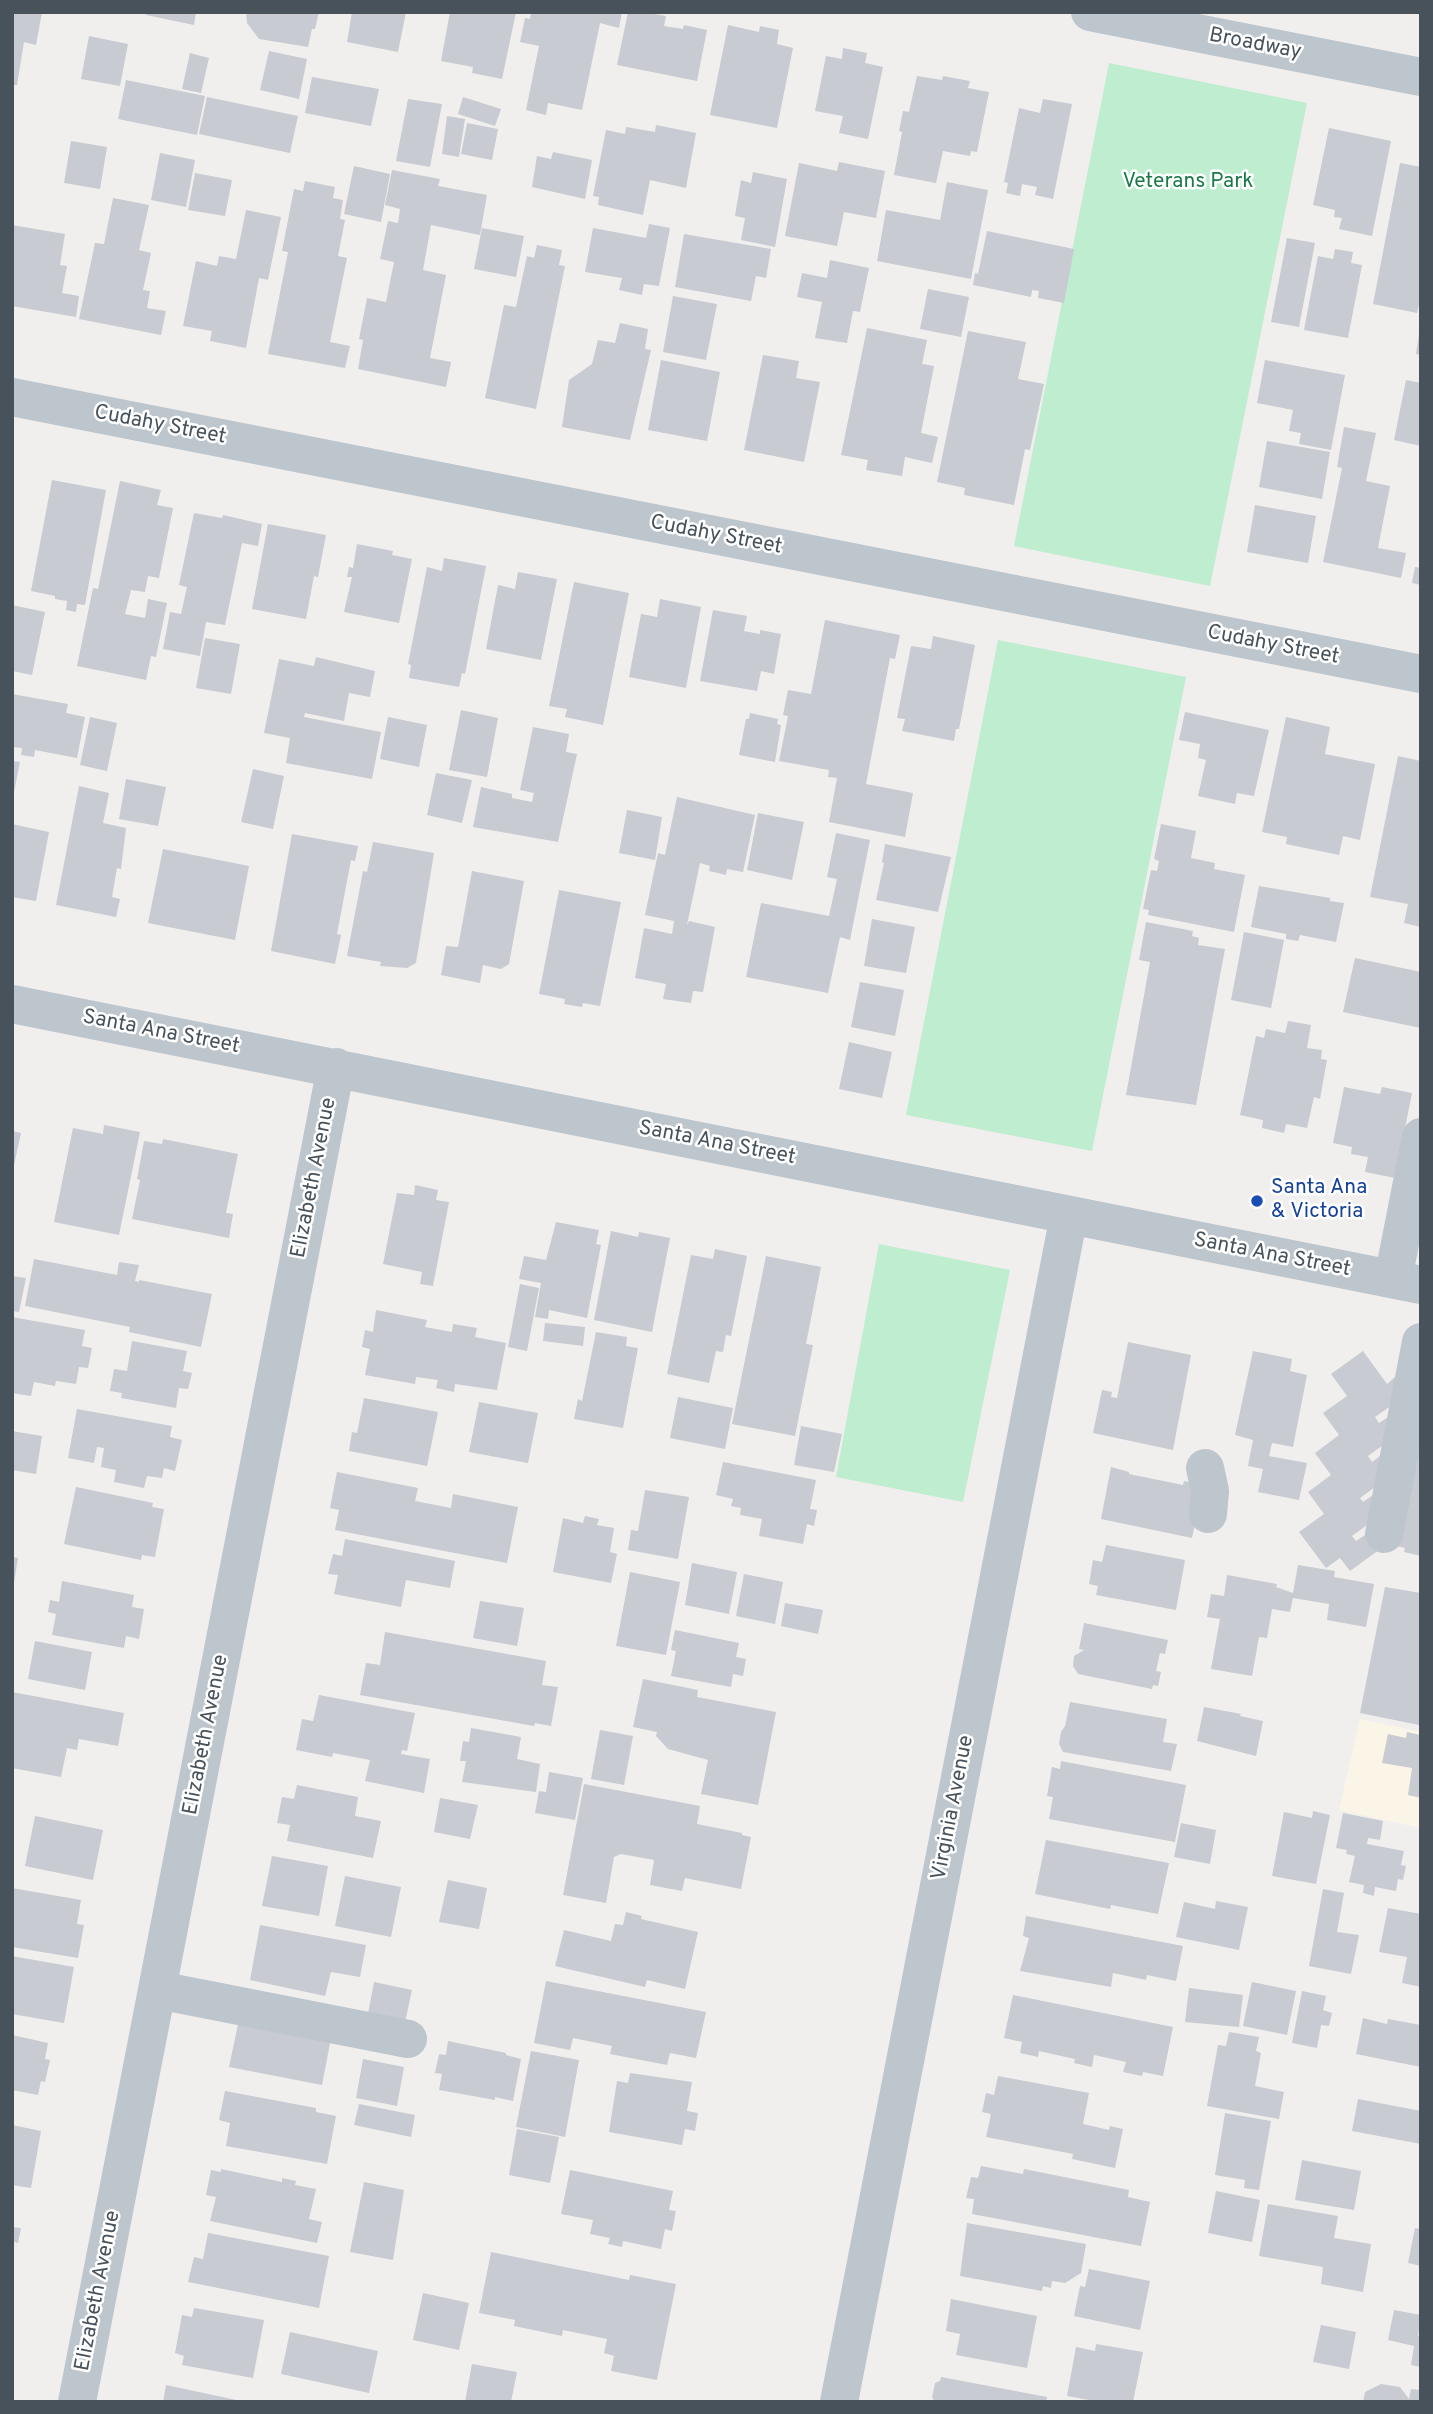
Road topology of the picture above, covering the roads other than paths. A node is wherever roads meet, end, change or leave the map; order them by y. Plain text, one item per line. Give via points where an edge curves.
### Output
1 (1090, 12) edge
2 (1421, 77) edge
3 (12, 397) edge
4 (1421, 674) edge
5 (12, 1004) edge
6 (336, 1067) junction
7 (1421, 1137) edge
8 (1069, 1215) junction
9 (1407, 1282) edge
10 (1421, 1342) edge
11 (1205, 1468) dead end
12 (1209, 1514) dead end
13 (1384, 1534) dead end
14 (158, 1990) junction
15 (408, 2039) dead end
16 (77, 2402) edge
17 (839, 2402) edge

1 - 2 street, Broadway
3 - 4 street, Cudahy Street
5 - 6 street, Santa Ana Street
6 - 8 street, Santa Ana Street
6 - 14 street, Elizabeth Avenue
7 - 9 street
8 - 9 street, Santa Ana Street
8 - 17 street, Virginia Avenue
10 - 13 street
11 - 12 street
14 - 15 street
14 - 16 street, Elizabeth Avenue

